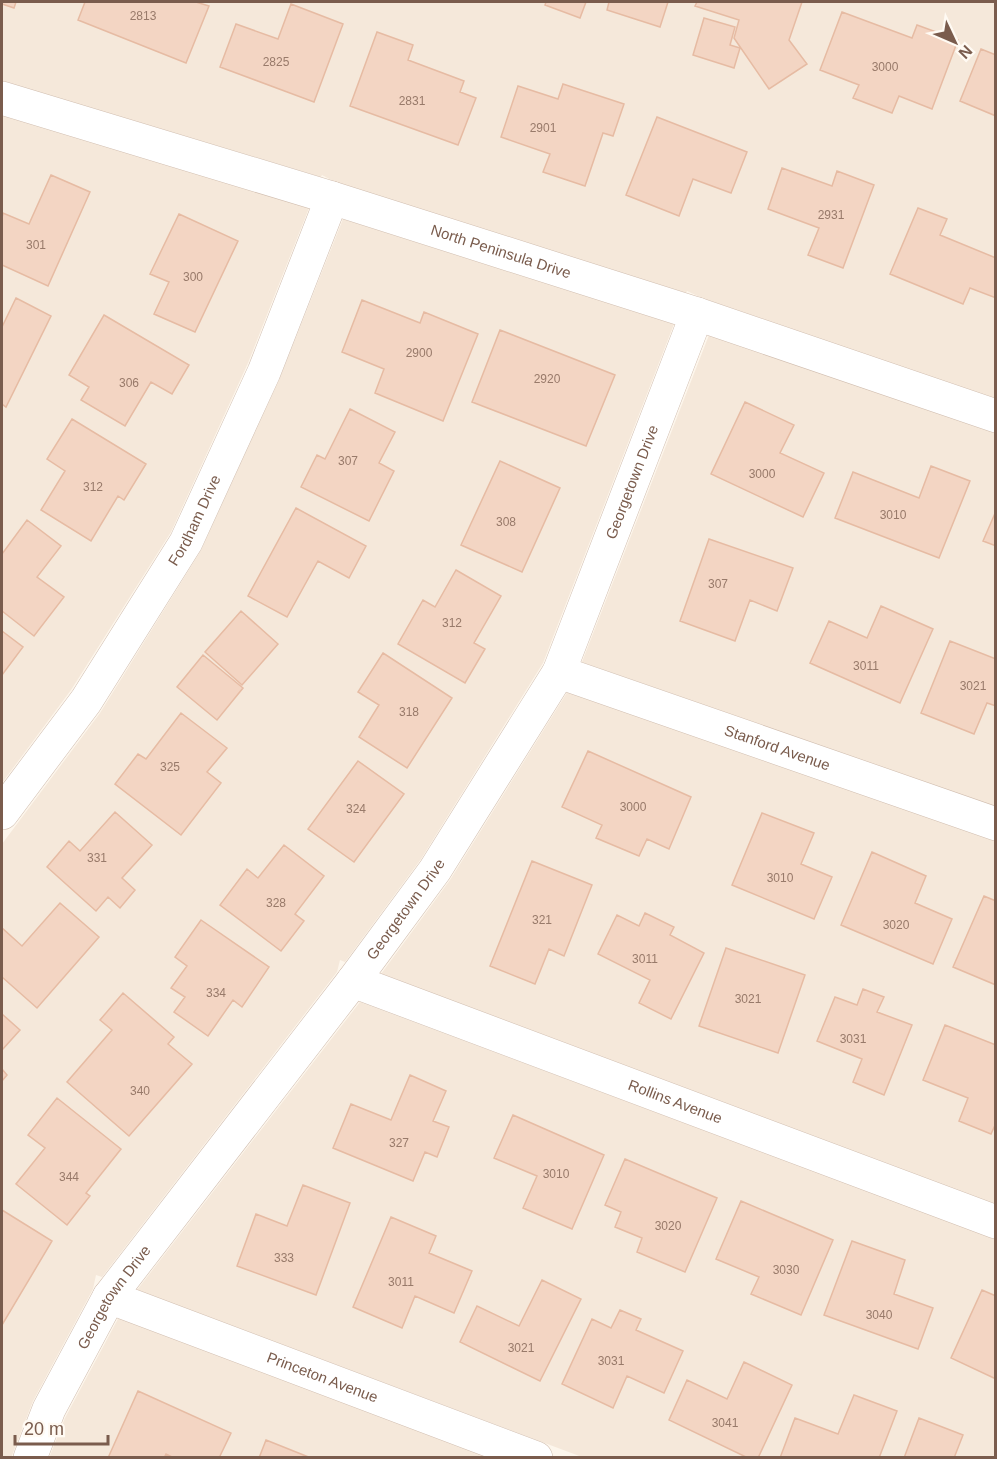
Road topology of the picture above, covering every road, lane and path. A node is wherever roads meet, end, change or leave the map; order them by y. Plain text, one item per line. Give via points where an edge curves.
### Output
1 (2, 98) edge
2 (332, 198) junction
3 (697, 314) junction
4 (996, 416) edge
5 (559, 672) junction
6 (2, 813) edge
7 (996, 824) edge
8 (353, 981) junction
9 (996, 1222) edge
10 (109, 1297) junction
11 (30, 1458) edge
12 (536, 1458) edge

1 - 2 street, North Peninsula Drive
2 - 3 street, North Peninsula Drive
2 - 6 street, Fordham Drive via 264,372 186,542 86,701
3 - 4 street, North Peninsula Drive
3 - 5 street, Georgetown Drive
5 - 7 street, Stanford Avenue
5 - 8 street, Georgetown Drive via 435,870
8 - 9 street, Rollins Avenue
8 - 10 street, Georgetown Drive
10 - 11 street, Georgetown Drive via 49,1409
10 - 12 street, Princeton Avenue

